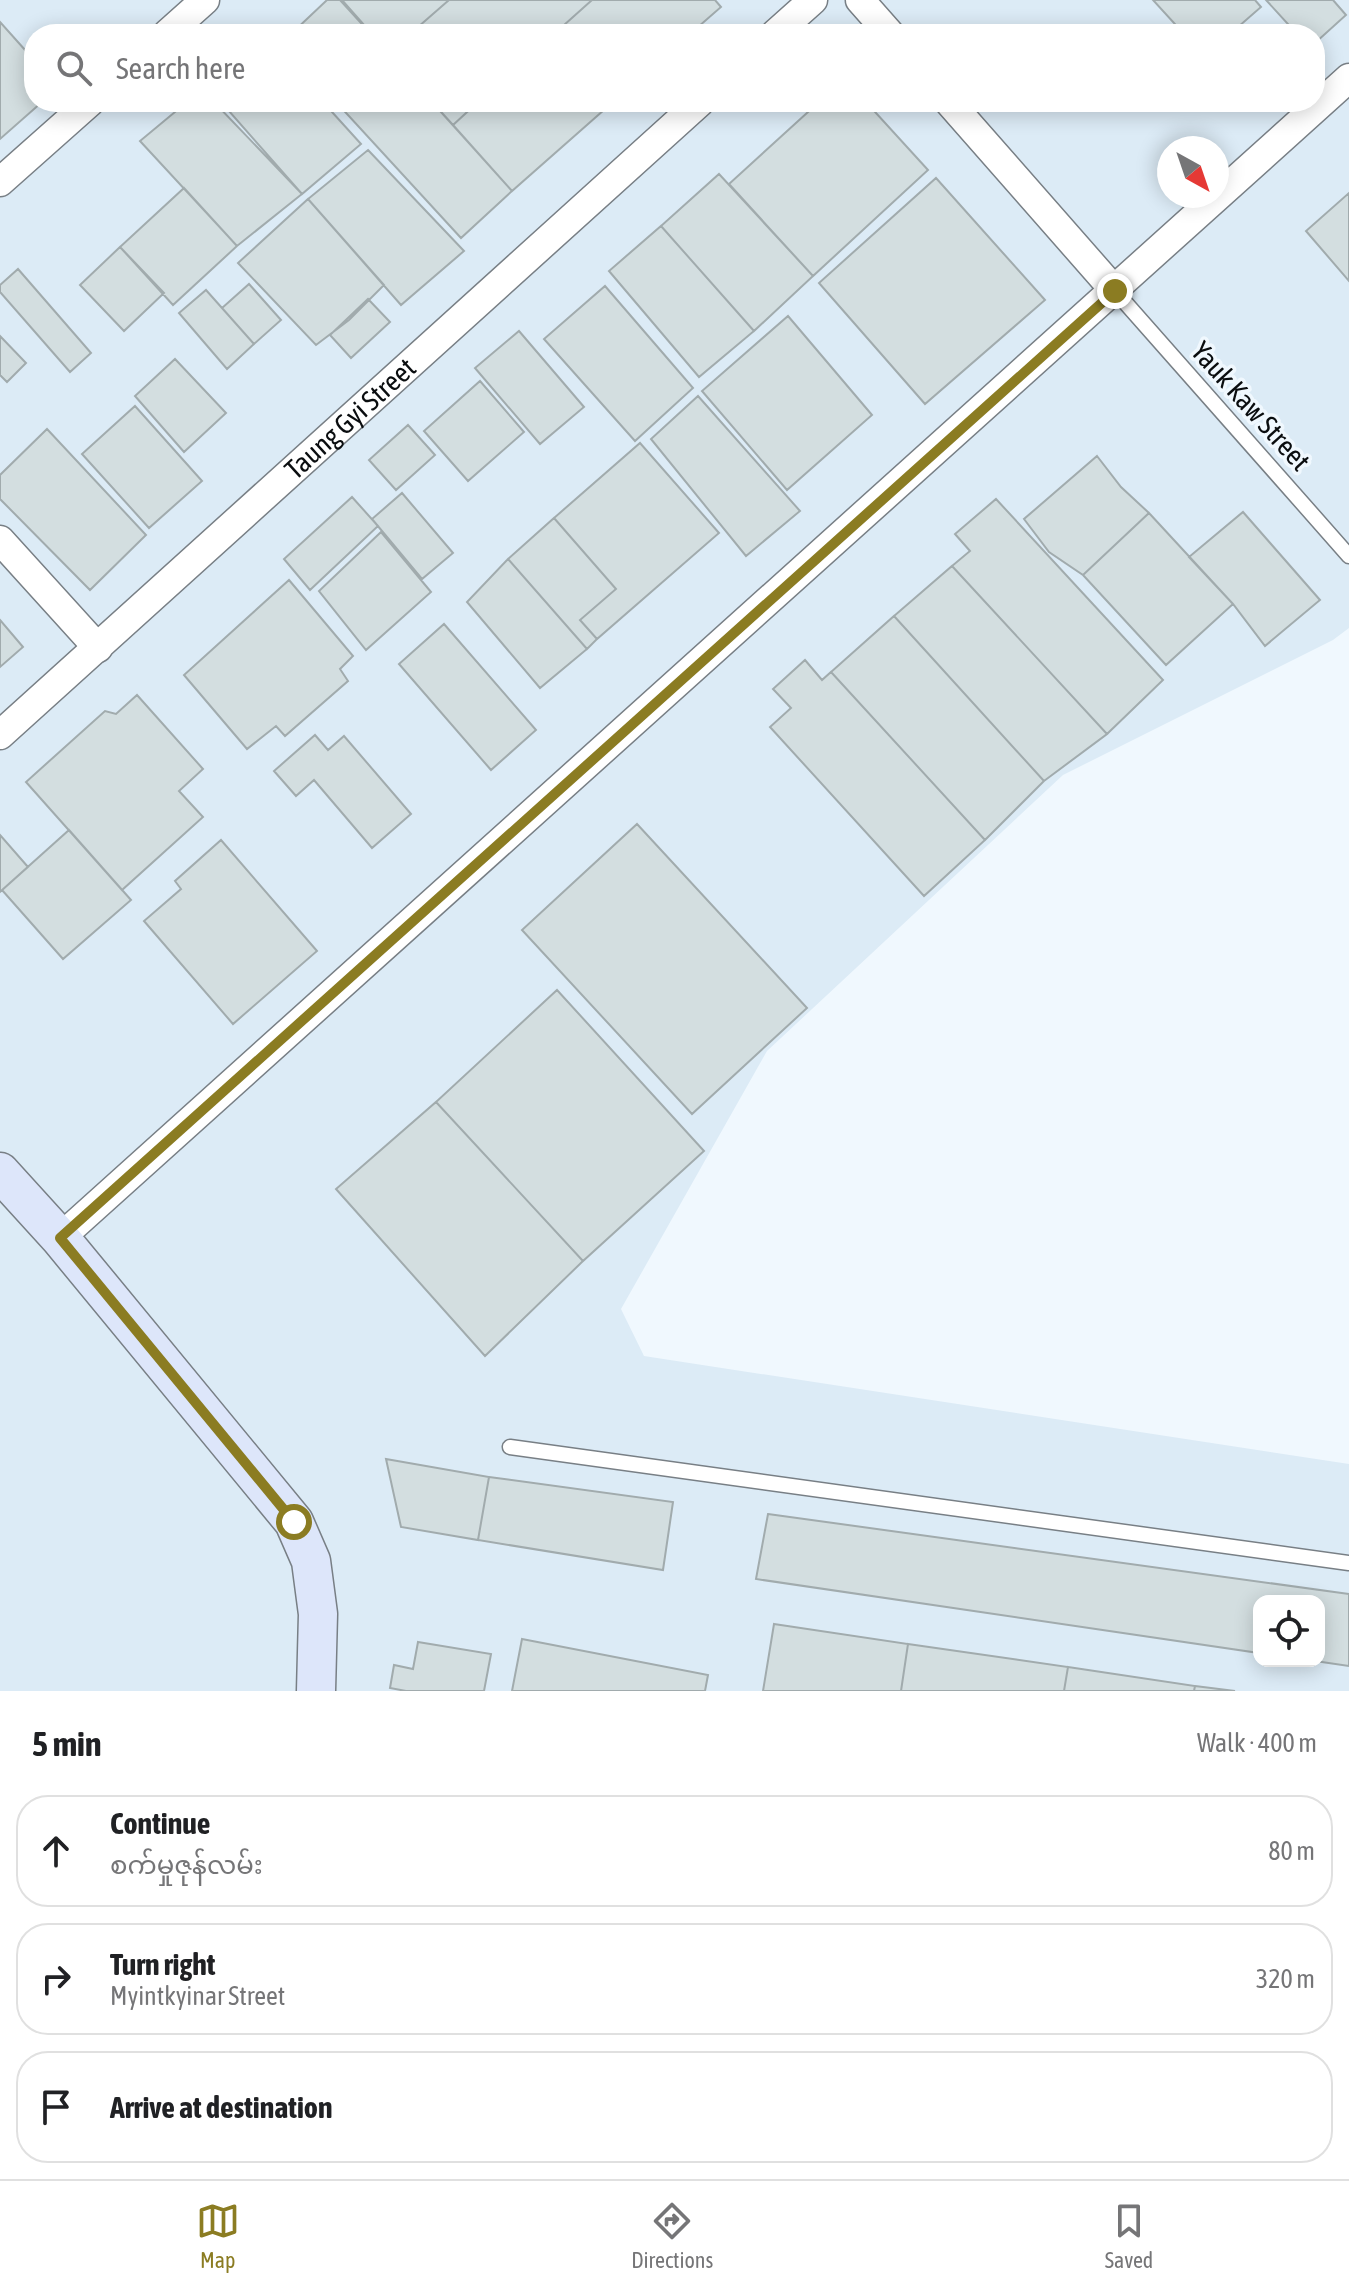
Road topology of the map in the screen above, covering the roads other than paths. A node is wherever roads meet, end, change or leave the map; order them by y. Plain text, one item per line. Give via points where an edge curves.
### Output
1 (205, 0) edge
2 (813, 0) edge
3 (860, 0) edge
4 (178, 24) edge
5 (786, 24) edge
6 (881, 24) edge
7 (1349, 78) edge
8 (1325, 100) edge
9 (79, 112) edge
10 (689, 112) edge
11 (958, 112) edge
12 (1312, 112) edge
13 (0, 182) edge
14 (1115, 291) junction
15 (0, 540) edge
16 (1349, 556) edge
17 (98, 648) junction
18 (0, 735) edge
19 (0, 1172) edge
20 (60, 1238) junction
21 (510, 1447) dead end
22 (1349, 1563) edge
23 (316, 1691) edge

1 - 4 street
2 - 5 street
3 - 6 street
7 - 8 street
9 - 13 street
10 - 17 street, Taung Gyi Street
11 - 14 street
12 - 14 street
14 - 16 lane, Yauk Kaw Street
14 - 20 street
15 - 17 street
17 - 18 street, Taung Gyi Street
19 - 20 street
20 - 23 street via 294,1522 311,1561 318,1614
21 - 22 lane

